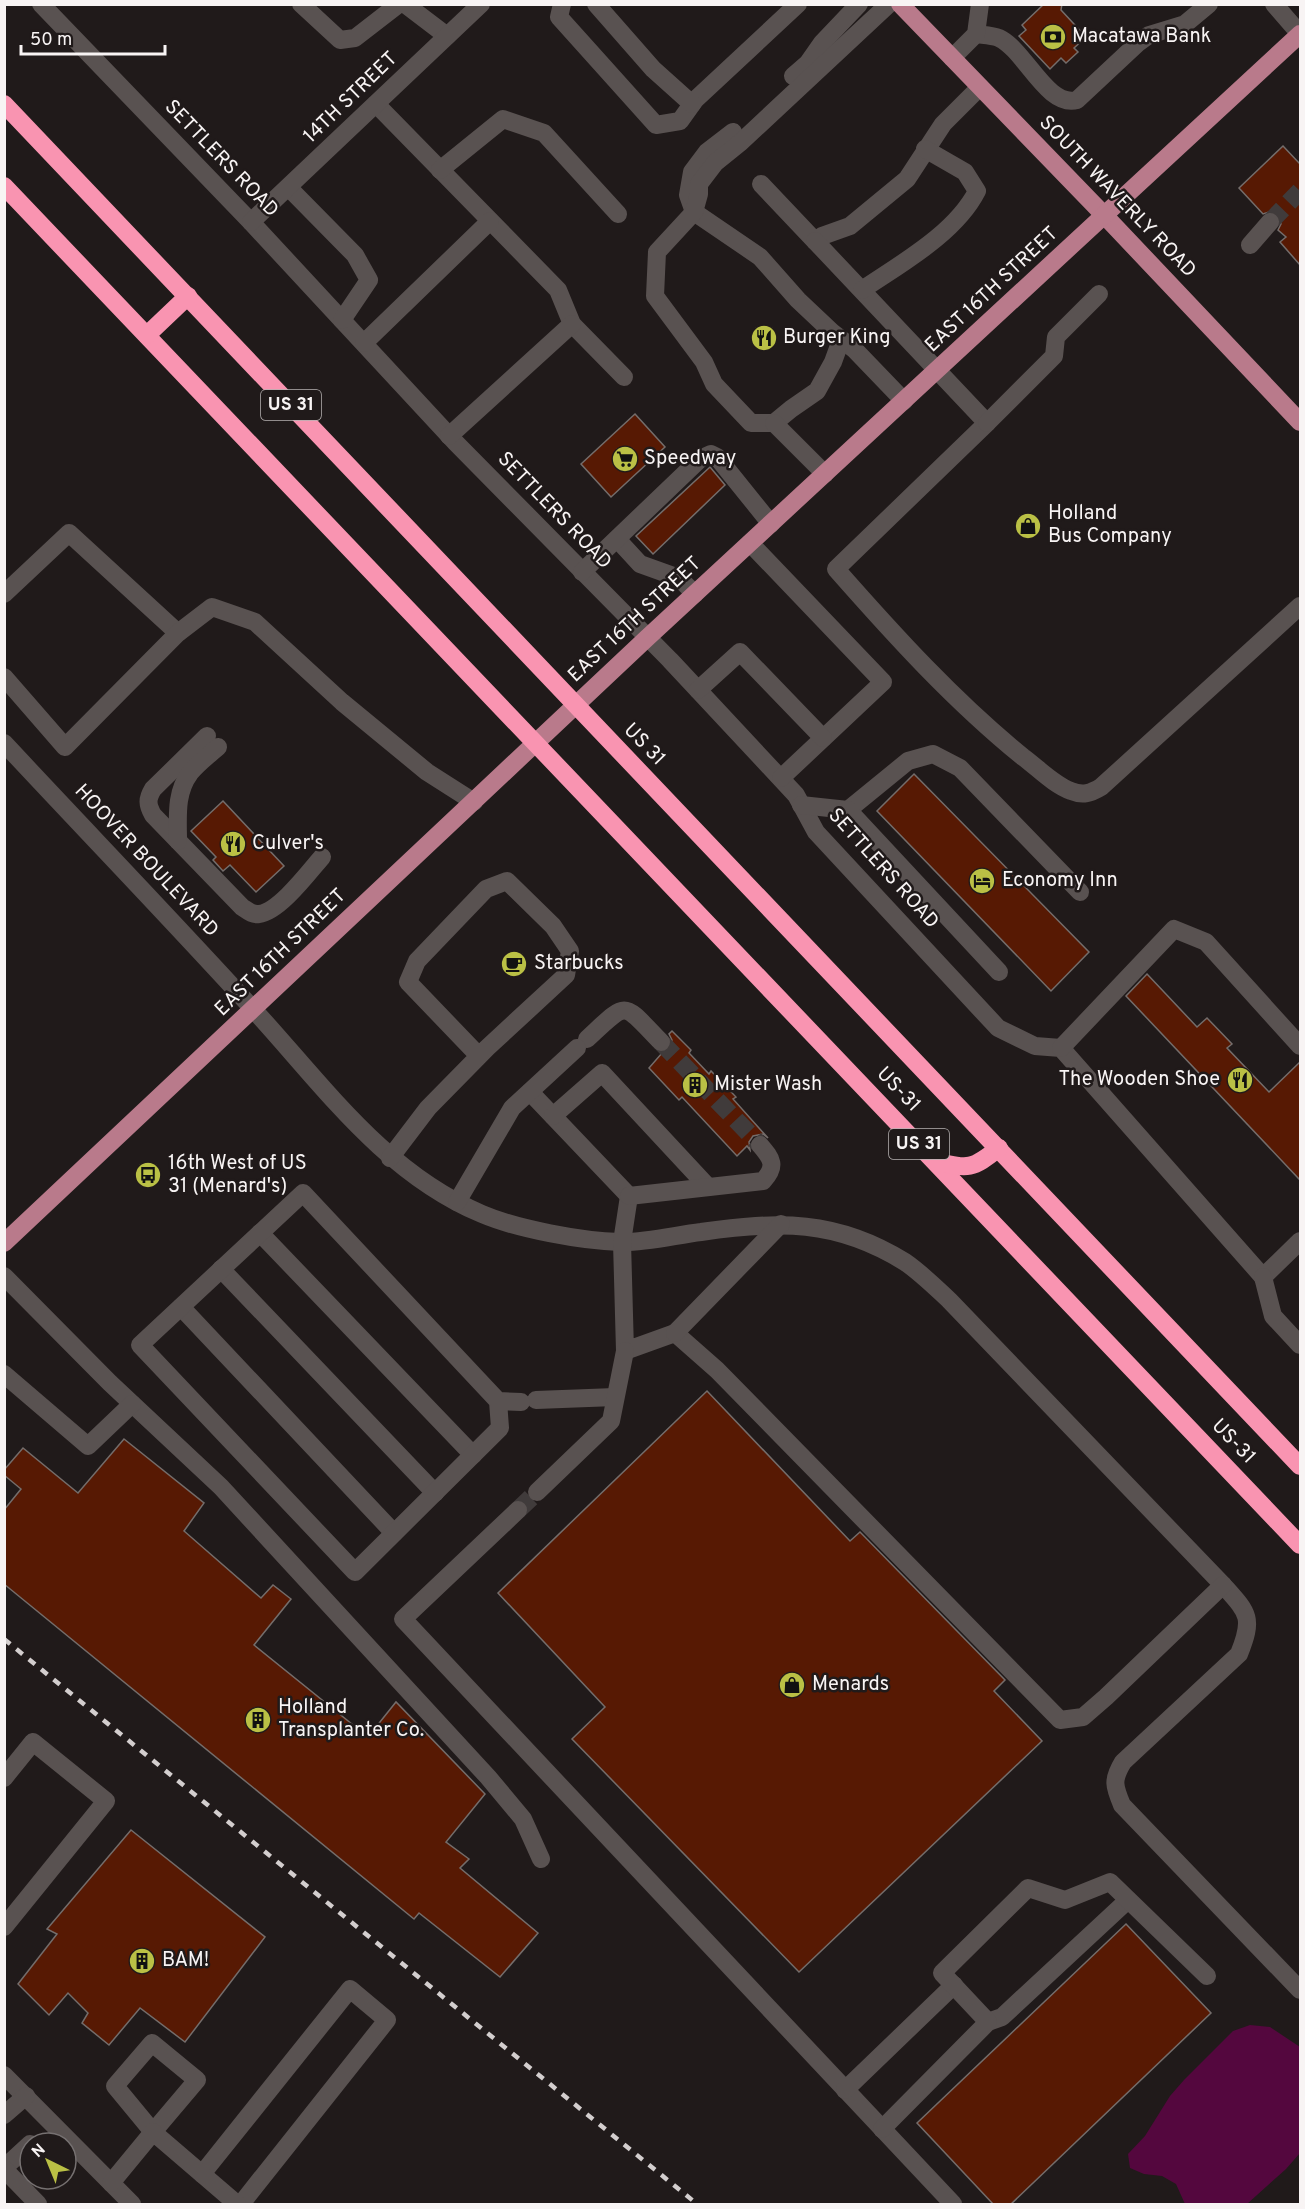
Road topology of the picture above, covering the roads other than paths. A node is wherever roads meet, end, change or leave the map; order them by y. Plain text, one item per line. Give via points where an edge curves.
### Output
1 (302, 4) edge
2 (399, 4) edge
3 (405, 4) edge
4 (481, 4) edge
5 (562, 4) edge
6 (597, 4) edge
7 (798, 4) edge
8 (859, 4) edge
9 (889, 4) edge
10 (900, 4) edge
11 (980, 4) edge
12 (1209, 4) edge
13 (1274, 4) edge
14 (51, 8) edge
15 (976, 34) junction
16 (1300, 34) edge
17 (447, 36) junction
18 (952, 58) junction
19 (980, 87) junction
20 (4, 104) edge
21 (376, 104) junction
22 (692, 104) junction
23 (925, 149) junction
24 (440, 170) junction
25 (761, 184) dead end
26 (4, 186) edge
27 (289, 188) junction
28 (694, 212) junction
29 (618, 214) dead end
30 (1105, 216) junction
31 (490, 221) junction
32 (251, 222) junction
33 (1270, 222) tunnel mouth
34 (815, 241) junction
35 (1250, 245) dead end
36 (862, 291) junction
37 (1099, 294) dead end
38 (188, 296) junction
39 (342, 320) junction
40 (572, 324) junction
41 (147, 335) junction
42 (841, 340) junction
43 (363, 344) junction
44 (938, 370) junction
45 (624, 377) dead end
46 (904, 401) junction
47 (1300, 422) edge
48 (774, 423) junction
49 (987, 423) junction
50 (449, 436) junction
51 (825, 474) junction
52 (771, 524) junction
53 (617, 539) junction
54 (750, 543) junction
55 (582, 572) junction
56 (4, 594) edge
57 (695, 594) junction
58 (1300, 606) edge
59 (178, 633) junction
60 (647, 638) junction
61 (6, 681) edge
62 (698, 690) junction
63 (576, 706) junction
64 (823, 738) junction
65 (4, 743) edge
66 (536, 744) junction
67 (781, 778) junction
68 (474, 802) junction
69 (801, 805) junction
70 (848, 810) junction
71 (178, 841) junction
72 (322, 857) dead end
73 (1080, 892) dead end
74 (999, 972) dead end
75 (254, 1010) junction
76 (661, 1042) tunnel mouth
77 (1299, 1042) edge
78 (1061, 1048) junction
79 (479, 1056) junction
80 (530, 1092) junction
81 (553, 1116) junction
82 (760, 1145) tunnel mouth
83 (999, 1148) junction
84 (390, 1158) junction
85 (934, 1161) junction
86 (708, 1187) junction
87 (629, 1196) junction
88 (457, 1202) junction
89 (781, 1224) junction
90 (260, 1233) junction
91 (7, 1237) edge
92 (1300, 1241) edge
93 (622, 1242) junction
94 (221, 1269) junction
95 (4, 1276) edge
96 (1263, 1277) junction
97 (181, 1307) junction
98 (675, 1333) junction
99 (1300, 1345) edge
100 (625, 1351) junction
101 (4, 1374) edge
102 (615, 1397) junction
103 (498, 1401) junction
104 (132, 1404) junction
105 (474, 1455) junction
106 (1300, 1466) edge
107 (537, 1492) tunnel mouth
108 (435, 1493) junction
109 (518, 1510) tunnel mouth
110 (394, 1533) junction
111 (1300, 1545) edge
112 (1223, 1585) junction
113 (4, 1778) edge
114 (541, 1859) dead end
115 (1128, 1900) junction
116 (4, 1927) edge
117 (1207, 1976) dead end
118 (954, 1985) junction
119 (1300, 1990) edge
120 (988, 2022) junction
121 (4, 2075) edge
122 (845, 2090) junction
123 (26, 2096) junction
124 (4, 2115) edge
125 (52, 2123) junction
126 (882, 2129) junction
127 (43, 2131) edge
128 (153, 2132) junction
129 (18, 2155) edge
130 (4, 2169) edge
131 (202, 2174) junction
132 (111, 2182) junction
133 (38, 2205) edge
134 (132, 2205) edge
135 (239, 2205) edge
136 (953, 2205) edge

1 - 2 street via 340,40 356,38
3 - 17 street
4 - 17 street, 14TH STREET
5 - 22 street via 559,17 656,124 680,121
6 - 22 street via 653,69
7 - 22 street
8 - 28 street via 808,63 707,152 692,172 688,195
9 - 28 street via 715,163 699,184
10 - 18 main road, SOUTH WAVERLY ROAD
11 - 15 street
12 - 15 street via 1185,24 1149,35 1077,100 1070,102 1057,97 1006,42
13 - 16 street
14 - 32 street, SETTLERS ROAD
15 - 18 street
16 - 30 main road, EAST 16TH STREET
17 - 21 street, 14TH STREET
18 - 19 main road, SOUTH WAVERLY ROAD
19 - 23 street via 943,124
19 - 30 main road, SOUTH WAVERLY ROAD
20 - 38 highway, US 31
21 - 24 street
21 - 27 street, 14TH STREET
23 - 34 street via 907,179 850,226
23 - 36 street via 965,172 976,191 970,204 937,238
24 - 29 street via 503,119 544,133
24 - 31 street
25 - 34 street
26 - 41 highway, US 31
27 - 32 street, 14TH STREET
27 - 39 street via 355,255 369,280
28 - 42 street via 760,257
28 - 48 street via 657,252 655,296 704,362 714,384 751,423
30 - 44 main road, EAST 16TH STREET
30 - 47 main road, SOUTH WAVERLY ROAD
31 - 40 street via 558,290
31 - 43 street
32 - 39 street, SETTLERS ROAD
33 - 35 street
34 - 36 street
36 - 44 street
37 - 49 street via 1056,338 1054,356
38 - 41 highway
38 - 63 highway, US 31
39 - 43 street, SETTLERS ROAD
40 - 45 street
40 - 50 street
41 - 66 highway, US 31
42 - 46 street
42 - 48 street via 817,391
43 - 50 street, SETTLERS ROAD
44 - 46 main road, EAST 16TH STREET
44 - 49 street
46 - 51 main road, EAST 16TH STREET
48 - 51 street
49 - 58 street via 836,569 899,640 984,725 1071,791 1087,795 1101,788
50 - 55 street, SETTLERS ROAD
51 - 52 main road, EAST 16TH STREET
52 - 53 street via 711,454 700,459
52 - 54 main road, EAST 16TH STREET
53 - 55 street
53 - 57 street via 640,564 679,578
54 - 57 main road, EAST 16TH STREET
54 - 64 street via 883,682
55 - 60 street, SETTLERS ROAD
56 - 59 street via 69,533
57 - 60 main road, EAST 16TH STREET
59 - 61 street via 65,747
59 - 68 street via 212,607 255,622 342,702 427,772
60 - 62 street, SETTLERS ROAD
60 - 63 main road, EAST 16TH STREET
62 - 64 street via 740,652
62 - 67 street, SETTLERS ROAD
63 - 66 main road, EAST 16TH STREET
63 - 83 highway, US 31 / US 31
64 - 67 street
65 - 75 street, HOOVER BOULEVARD
66 - 68 main road, EAST 16TH STREET
66 - 85 highway, US-31 / US 31
67 - 69 street, SETTLERS ROAD
68 - 75 main road, EAST 16TH STREET
69 - 70 street
69 - 78 street, SETTLERS ROAD via 816,832 998,1028 1035,1046
70 - 73 street via 908,761 933,754 960,768
70 - 74 street
71 - 71 street via 153,815 148,797 212,742 180,791
71 - 72 street via 253,914 272,909
75 - 84 street, HOOVER BOULEVARD
75 - 91 main road, EAST 16TH STREET
76 - 80 street via 632,1012 618,1011
77 - 78 street via 1206,942 1174,929
78 - 96 street
79 - 79 street via 566,975 570,951 553,926 507,881 486,889 417,961 408,982
79 - 84 street via 428,1108
80 - 81 street
80 - 88 street via 512,1108
81 - 86 street via 602,1072
81 - 87 street
82 - 86 street via 772,1164 763,1181
83 - 85 highway via 978,1165 960,1167
83 - 106 highway, US 31 / US 31
84 - 88 street, HOOVER BOULEVARD
85 - 111 highway, US-31 / US 31
86 - 87 street
87 - 93 street
88 - 93 street, HOOVER BOULEVARD via 529,1229
89 - 93 street, HOOVER BOULEVARD
89 - 98 street
89 - 112 street, HOOVER BOULEVARD via 849,1235 878,1247 921,1275 992,1343
90 - 94 street
90 - 103 street via 303,1193
90 - 105 street
92 - 96 street
93 - 100 street
94 - 97 street
94 - 108 street
95 - 104 street
96 - 99 street via 1273,1316
97 - 110 street
97 - 110 street via 140,1345 355,1572
98 - 100 street
98 - 112 street via 717,1370 1060,1720 1083,1716 1106,1698
100 - 102 street
101 - 104 street via 88,1446
102 - 103 street
102 - 107 street via 610,1421
103 - 105 street via 500,1428
104 - 114 street via 221,1488 488,1777 523,1819
105 - 108 street
108 - 110 street
109 - 122 street via 404,1619
112 - 119 street, HOOVER BOULEVARD via 1247,1617 1247,1634 1239,1654 1123,1762 1115,1774 1115,1789 1122,1805
113 - 116 street via 33,1742 106,1801
115 - 117 street
115 - 118 street via 1110,1882 1065,1900 1029,1888 942,1973
115 - 120 street via 1002,2017
118 - 120 street
118 - 122 street
120 - 126 street
121 - 123 street
122 - 126 street
123 - 124 street
123 - 125 street
125 - 127 street
125 - 132 street
126 - 136 street
128 - 128 street via 115,2086 152,2043 197,2079
128 - 131 street
128 - 132 street
129 - 130 street
130 - 133 street
131 - 135 street
131 - 135 street via 350,1989 387,2020
132 - 134 street

